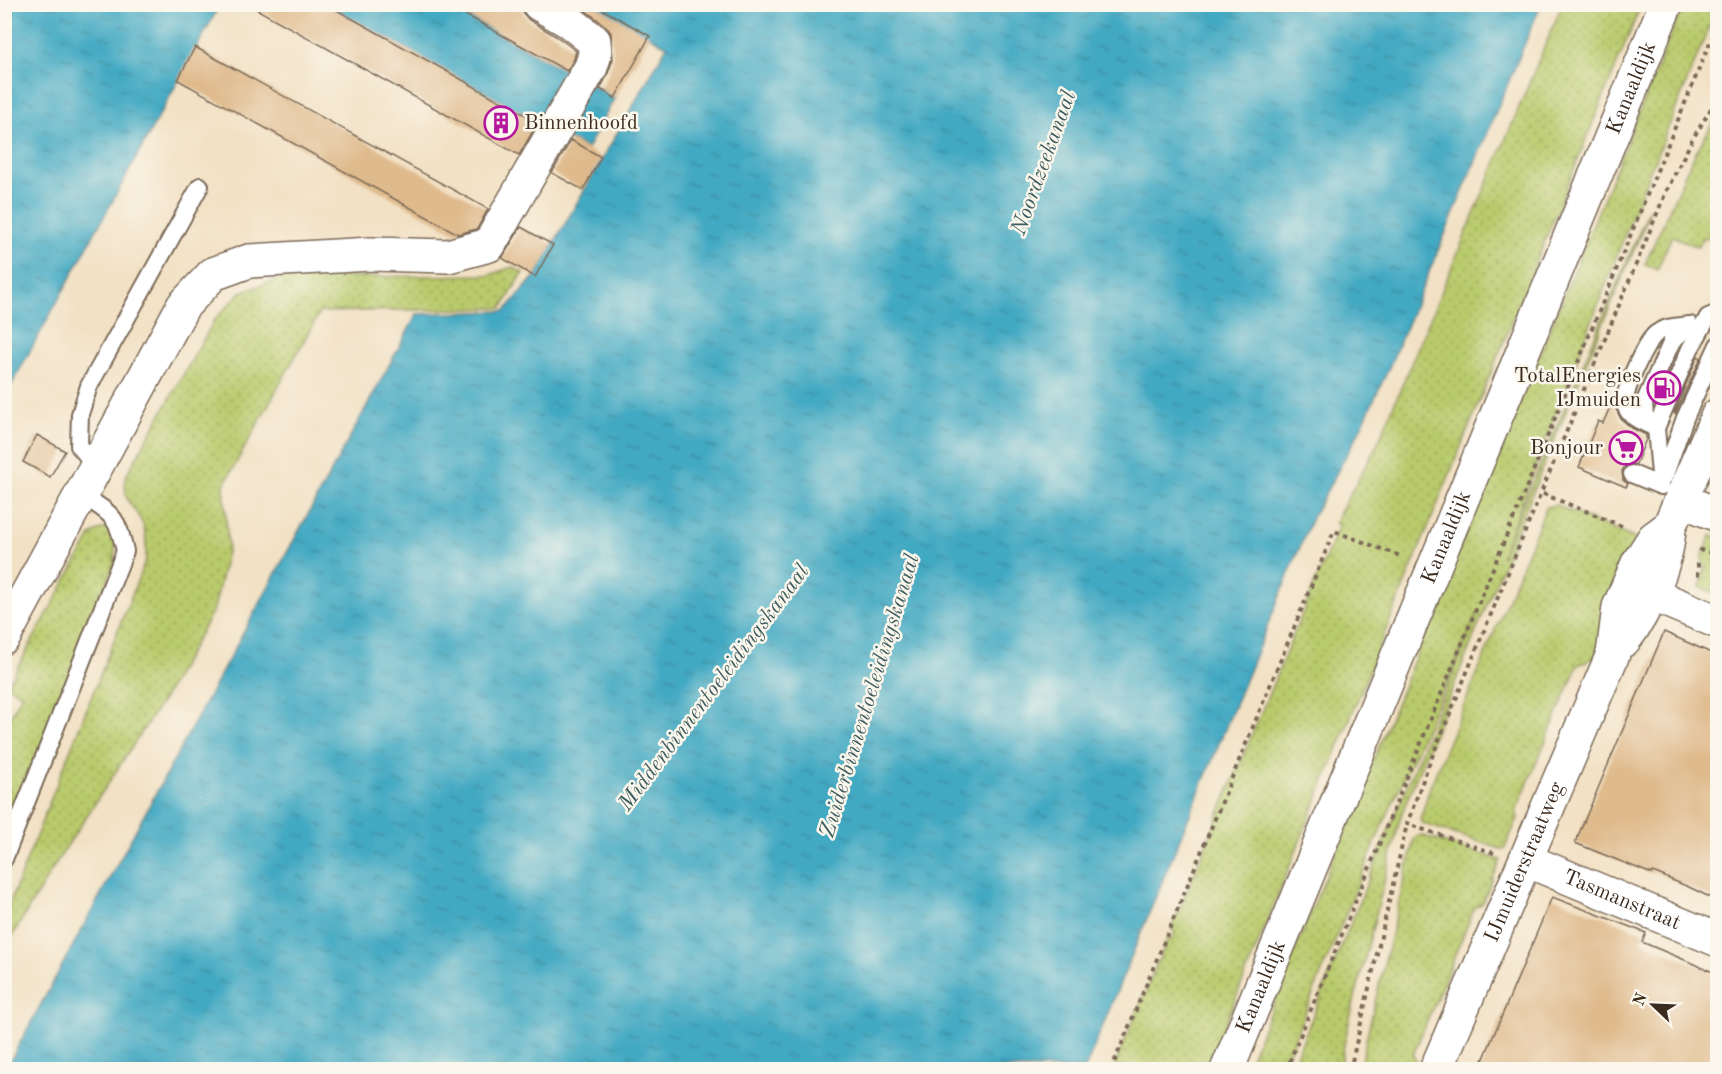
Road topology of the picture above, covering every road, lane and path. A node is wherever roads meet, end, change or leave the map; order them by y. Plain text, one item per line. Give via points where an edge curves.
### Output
1 (539, 4) edge
2 (1666, 4) edge
3 (1718, 23) edge
4 (200, 186) dead end
5 (1713, 315) edge
6 (1718, 345) edge
7 (1718, 415) edge
8 (1656, 428) junction
9 (1632, 474) dead end
10 (88, 480) junction
11 (1541, 493) dead end
12 (1670, 504) junction
13 (1718, 515) edge
14 (1718, 555) edge
15 (1403, 557) dead end
16 (1696, 561) dead end
17 (1651, 594) junction
18 (1718, 622) edge
19 (4, 637) edge
20 (1613, 654) junction
21 (1407, 824) junction
22 (4, 860) edge
23 (1526, 860) junction
24 (1718, 940) edge
25 (1111, 1070) edge
26 (1227, 1070) edge
27 (1286, 1070) edge
28 (1350, 1070) edge
29 (1436, 1070) edge

1 - 10 street via 594,41 595,54 489,245 448,256 371,254 249,261 213,273 183,306
2 - 26 street, Kanaaldijk
3 - 27 path
4 - 10 lane via 89,386 80,414 79,446
5 - 8 lane via 1690,349
5 - 8 lane via 1688,325 1672,341 1644,403 1645,416
6 - 12 lane via 1675,445
7 - 12 street, IJmuiderstraatweg
8 - 12 lane
9 - 12 lane
10 - 19 street
10 - 22 lane via 113,516 125,551
11 - 21 path
12 - 13 street
12 - 17 street, IJmuiderstraatweg via 1668,545
12 - 20 street, IJmuiderstraatweg via 1619,607
14 - 16 path via 1701,549
15 - 25 path via 1334,531
17 - 18 street
17 - 20 street, IJmuiderstraatweg via 1632,630
20 - 23 street, IJmuiderstraatweg
21 - 23 path
21 - 28 path
23 - 24 street, Tasmanstraat
23 - 29 street, IJmuiderstraatweg

